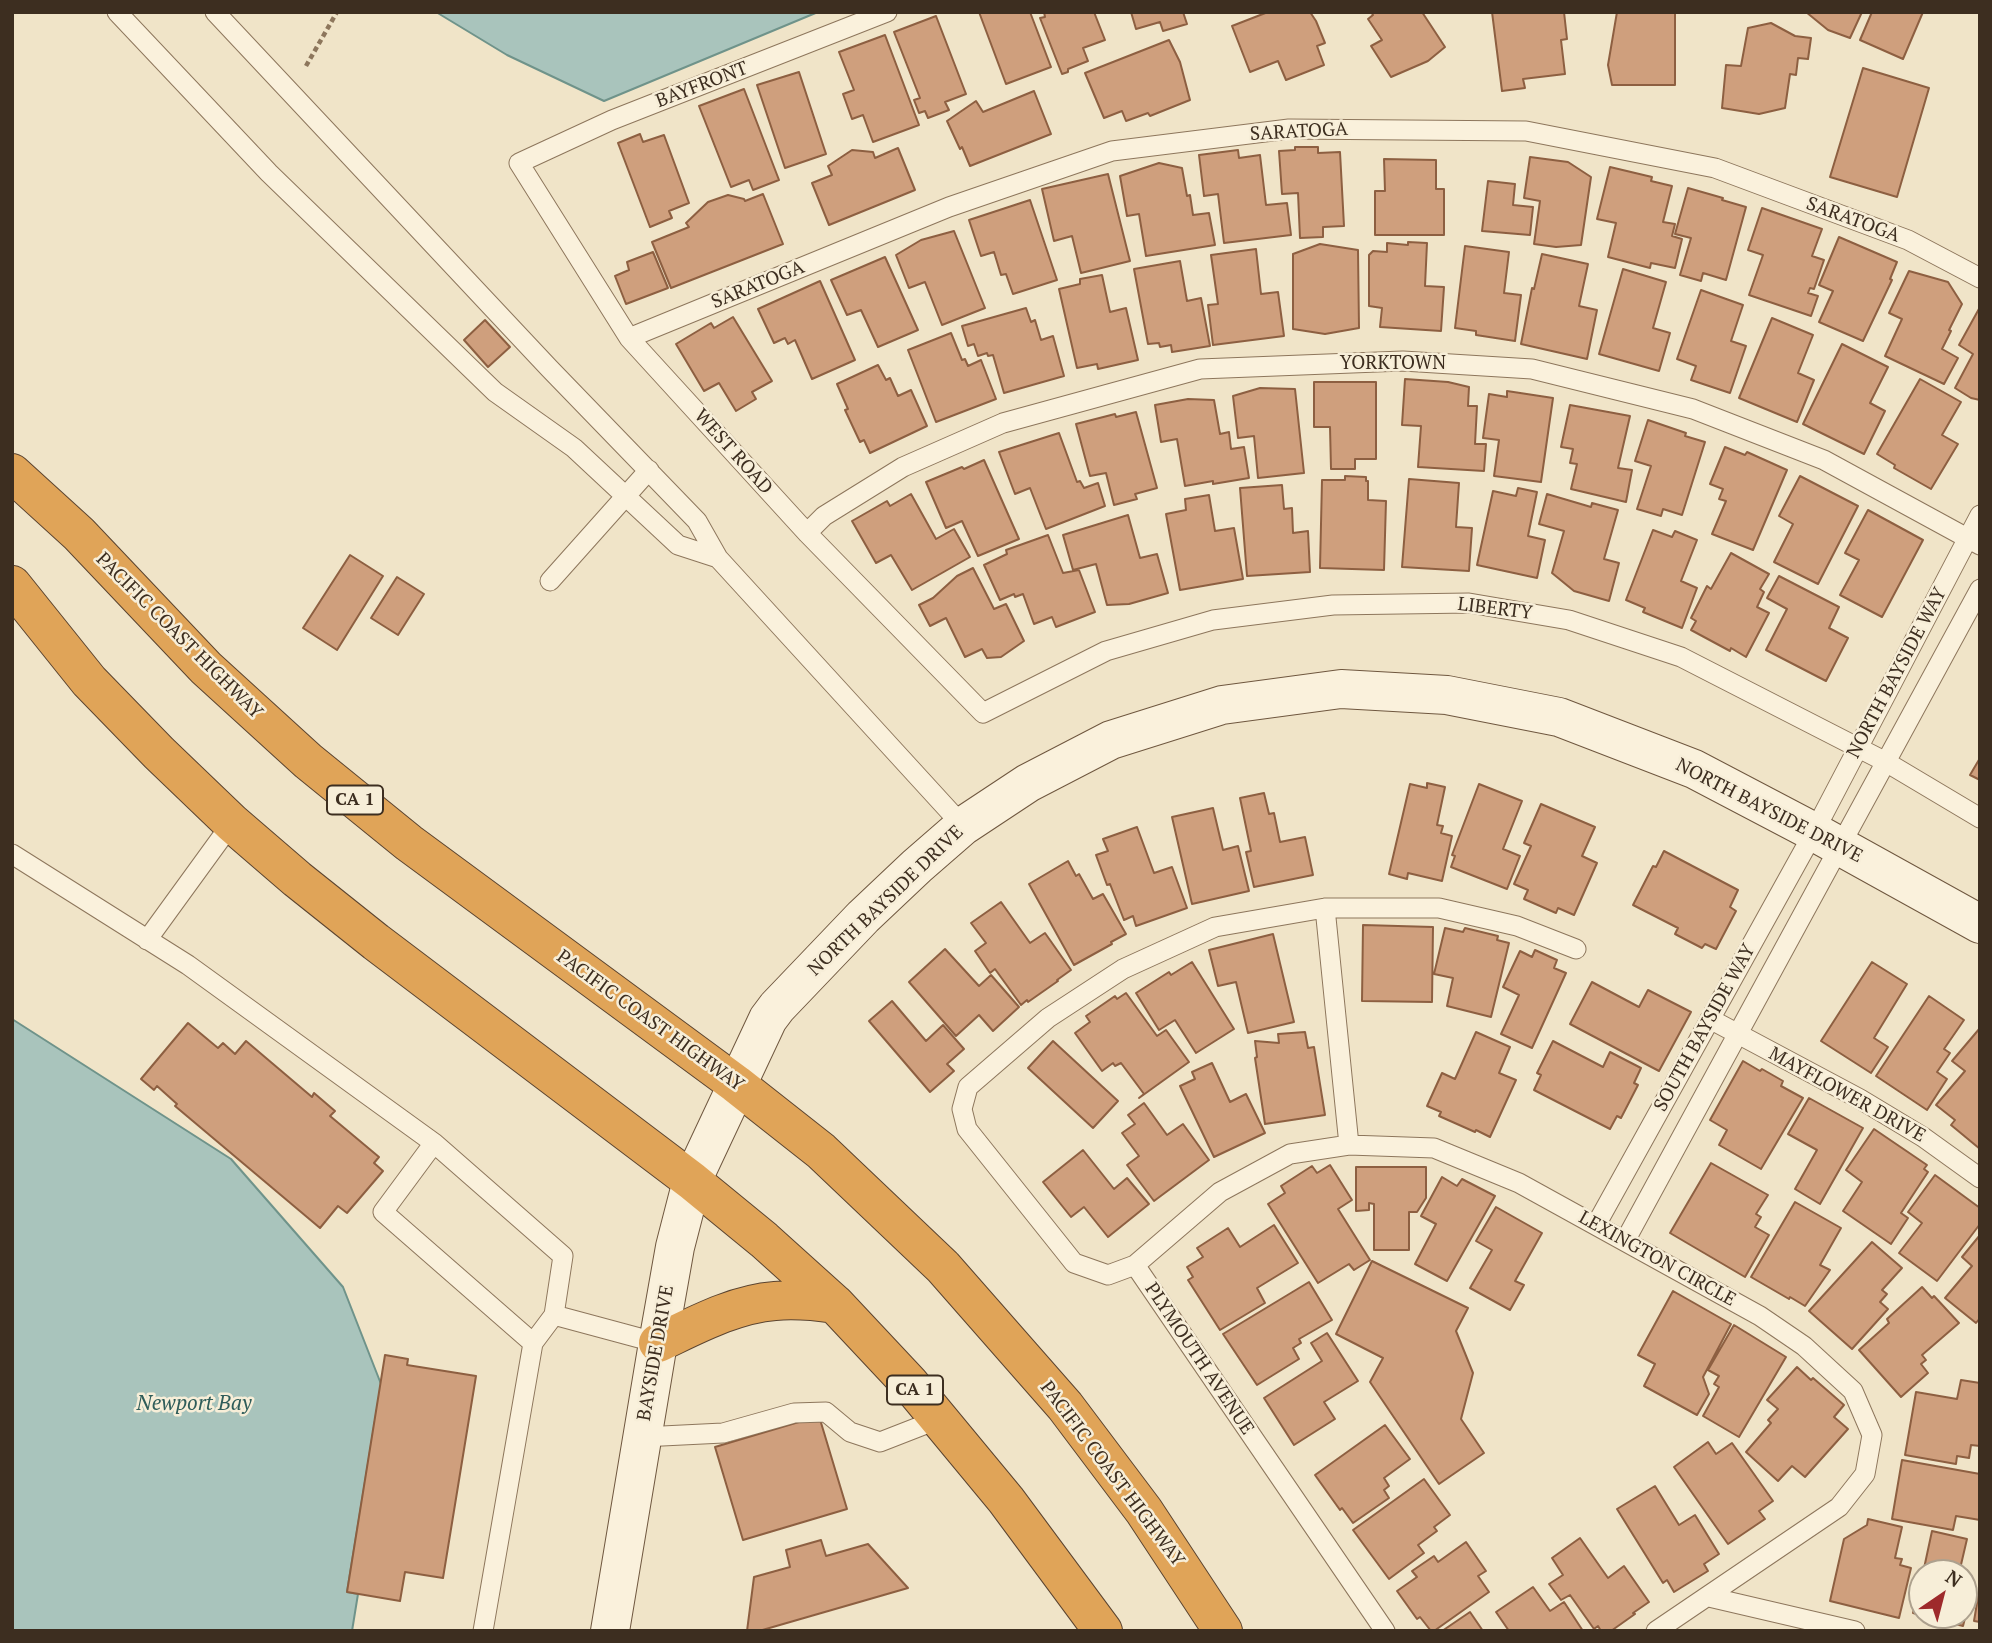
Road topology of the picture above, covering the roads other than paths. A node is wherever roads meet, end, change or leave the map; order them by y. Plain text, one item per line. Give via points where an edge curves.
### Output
1 (117, 12) edge
2 (215, 12) edge
3 (887, 12) edge
4 (519, 163) joint
5 (1980, 278) edge
6 (629, 338) junction
7 (649, 470) junction
8 (12, 473) edge
9 (625, 495) junction
10 (1980, 515) edge
11 (807, 533) junction
12 (1974, 542) edge
13 (718, 558) junction
14 (550, 581) dead end
15 (12, 585) edge
16 (1980, 589) edge
17 (983, 713) joint
18 (1857, 748) junction
19 (1886, 762) junction
20 (1980, 818) edge
21 (232, 823) junction
22 (963, 825) junction
23 (1826, 839) junction
24 (12, 854) edge
25 (1325, 908) junction
26 (1980, 924) edge
27 (147, 940) junction
28 (1576, 949) dead end
29 (1710, 1019) junction
30 (1737, 1034) junction
31 (736, 1084) junction
32 (434, 1143) junction
33 (1349, 1145) junction
34 (1980, 1178) edge
35 (692, 1181) junction
36 (1595, 1225) junction
37 (1625, 1241) junction
38 (1135, 1265) junction
39 (835, 1304) junction
40 (554, 1315) junction
41 (533, 1343) junction
42 (657, 1343) junction
43 (939, 1419) junction
44 (642, 1437) junction
45 (1709, 1597) junction
46 (483, 1631) edge
47 (610, 1631) edge
48 (1103, 1631) edge
49 (1223, 1631) edge
50 (1385, 1631) edge
51 (1657, 1631) edge
52 (1855, 1631) edge

1 - 9 lane via 269,173 495,392 574,448
2 - 7 lane
3 - 4 lane, BAYFRONT via 612,120
4 - 6 lane, WEST ROAD
5 - 6 lane, SARATOGA via 1908,240 1715,169 1526,131 1289,129 1112,151 949,207
6 - 11 lane, WEST ROAD
7 - 9 lane
7 - 13 lane via 697,521
8 - 31 highway, PACIFIC COAST HIGHWAY / CA 1 via 79,534 206,668 308,761 408,843
9 - 13 lane via 678,545
9 - 14 lane
10 - 12 lane, NORTH BAYSIDE WAY
11 - 12 lane, YORKTOWN via 824,516 903,467 1016,419 1200,369 1403,361 1532,369 1693,409 1824,460
11 - 17 lane, WEST ROAD
12 - 18 lane, NORTH BAYSIDE WAY
13 - 22 lane
15 - 21 highway, CA 1 via 89,681
16 - 19 lane, NORTH BAYSIDE WAY
17 - 18 lane, LIBERTY via 1106,651 1213,620 1333,605 1469,603 1569,620 1681,657
18 - 19 lane, LIBERTY
18 - 23 lane, NORTH BAYSIDE WAY
19 - 20 lane, LIBERTY
19 - 23 lane, NORTH BAYSIDE WAY
21 - 27 lane
21 - 35 highway, CA 1 via 376,942
22 - 23 street, NORTH BAYSIDE DRIVE via 1028,783 1111,740 1222,705 1341,689 1447,695 1559,717 1694,769
22 - 31 street, NORTH BAYSIDE DRIVE via 863,917 777,1007
23 - 26 street, NORTH BAYSIDE DRIVE
23 - 29 lane, SOUTH BAYSIDE WAY
23 - 30 lane, SOUTH BAYSIDE WAY
24 - 27 lane
25 - 28 lane via 1439,908 1517,926
25 - 33 lane
25 - 38 lane, PLYMOUTH AVENUE via 1215,927 1122,969 1048,1018 968,1087 962,1109 967,1129 1074,1263 1108,1275
27 - 32 lane
29 - 30 lane, MAYFLOWER DRIVE
29 - 36 lane, SOUTH BAYSIDE WAY
30 - 34 lane, MAYFLOWER DRIVE via 1860,1099
30 - 37 lane, SOUTH BAYSIDE WAY
31 - 35 street, BAYSIDE DRIVE
31 - 49 highway, PACIFIC COAST HIGHWAY / CA 1 via 821,1151 951,1276 1065,1406 1144,1511
32 - 40 lane via 563,1256
32 - 41 lane via 383,1212
33 - 36 lane, LEXINGTON CIRCLE via 1434,1148 1520,1183
33 - 38 lane, LEXINGTON CIRCLE via 1290,1154 1220,1192
35 - 39 highway, CA 1
35 - 42 street, BAYSIDE DRIVE
36 - 37 lane, LEXINGTON CIRCLE
37 - 45 lane, LEXINGTON CIRCLE via 1760,1316 1804,1346 1853,1391 1872,1435 1864,1474 1839,1507
38 - 50 lane, PLYMOUTH AVENUE
39 - 42 highway via 772,1301 718,1315
39 - 43 highway, CA 1
40 - 41 lane
40 - 42 lane
41 - 46 lane
42 - 44 street, BAYSIDE DRIVE
43 - 44 lane via 880,1442 850,1432 826,1412 794,1413 723,1433
43 - 48 highway, CA 1
44 - 47 street, BAYSIDE DRIVE
45 - 51 lane, LEXINGTON CIRCLE
45 - 52 lane

